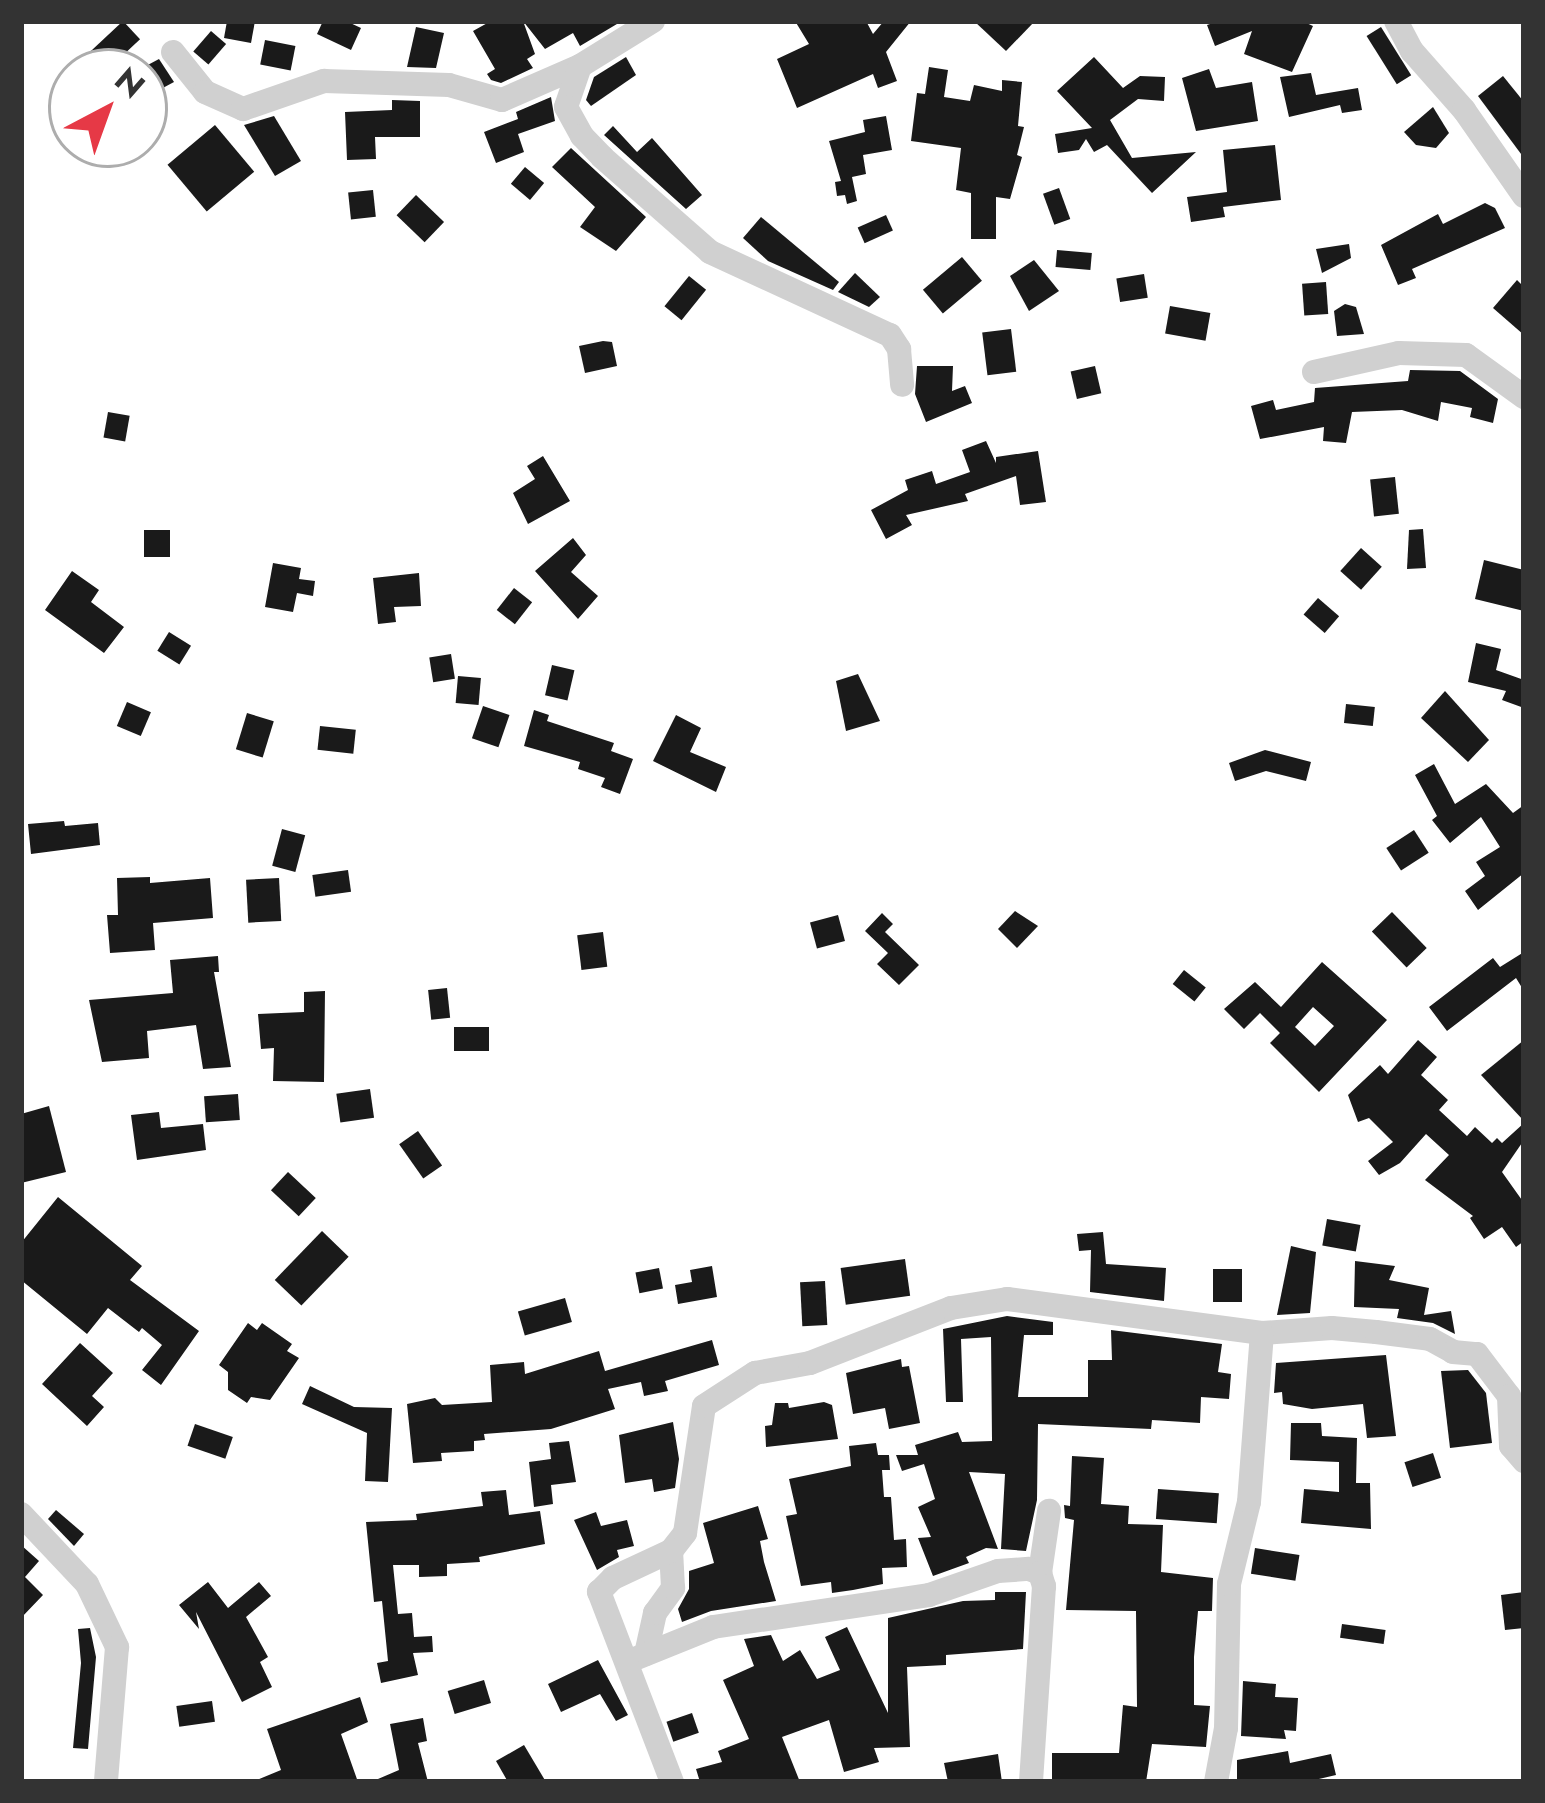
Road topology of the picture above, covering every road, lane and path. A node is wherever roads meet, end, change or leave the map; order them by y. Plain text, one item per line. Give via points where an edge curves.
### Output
1 (653, 21) edge
2 (1396, 21) edge
3 (173, 52) dead end
4 (580, 66) junction
5 (1524, 196) edge
6 (1314, 372) dead end
7 (902, 386) dead end
8 (1524, 397) edge
9 (1262, 1333) junction
10 (1524, 1461) edge
11 (1049, 1511) dead end
12 (21, 1514) edge
13 (671, 1551) junction
14 (1040, 1574) junction
15 (636, 1658) junction
16 (106, 1782) edge
17 (672, 1782) edge
18 (1030, 1782) edge
19 (1216, 1782) edge

1 - 4 street
2 - 5 street
3 - 4 street via 205,92 243,109 324,81 436,83 502,100
4 - 7 street via 566,107 592,146 710,252 890,335
6 - 8 street via 1399,353 1466,355
9 - 10 street via 1376,1332 1478,1354 1509,1396 1511,1446
9 - 13 street via 1007,1299 951,1308 810,1363 755,1373 704,1406 691,1510
9 - 19 street via 1249,1502 1229,1584 1226,1728
11 - 14 street
12 - 16 street via 87,1583 117,1647
13 - 15 street via 673,1588
13 - 15 street via 599,1592
14 - 15 street via 998,1571 928,1595 750,1619
14 - 18 street
15 - 17 street

